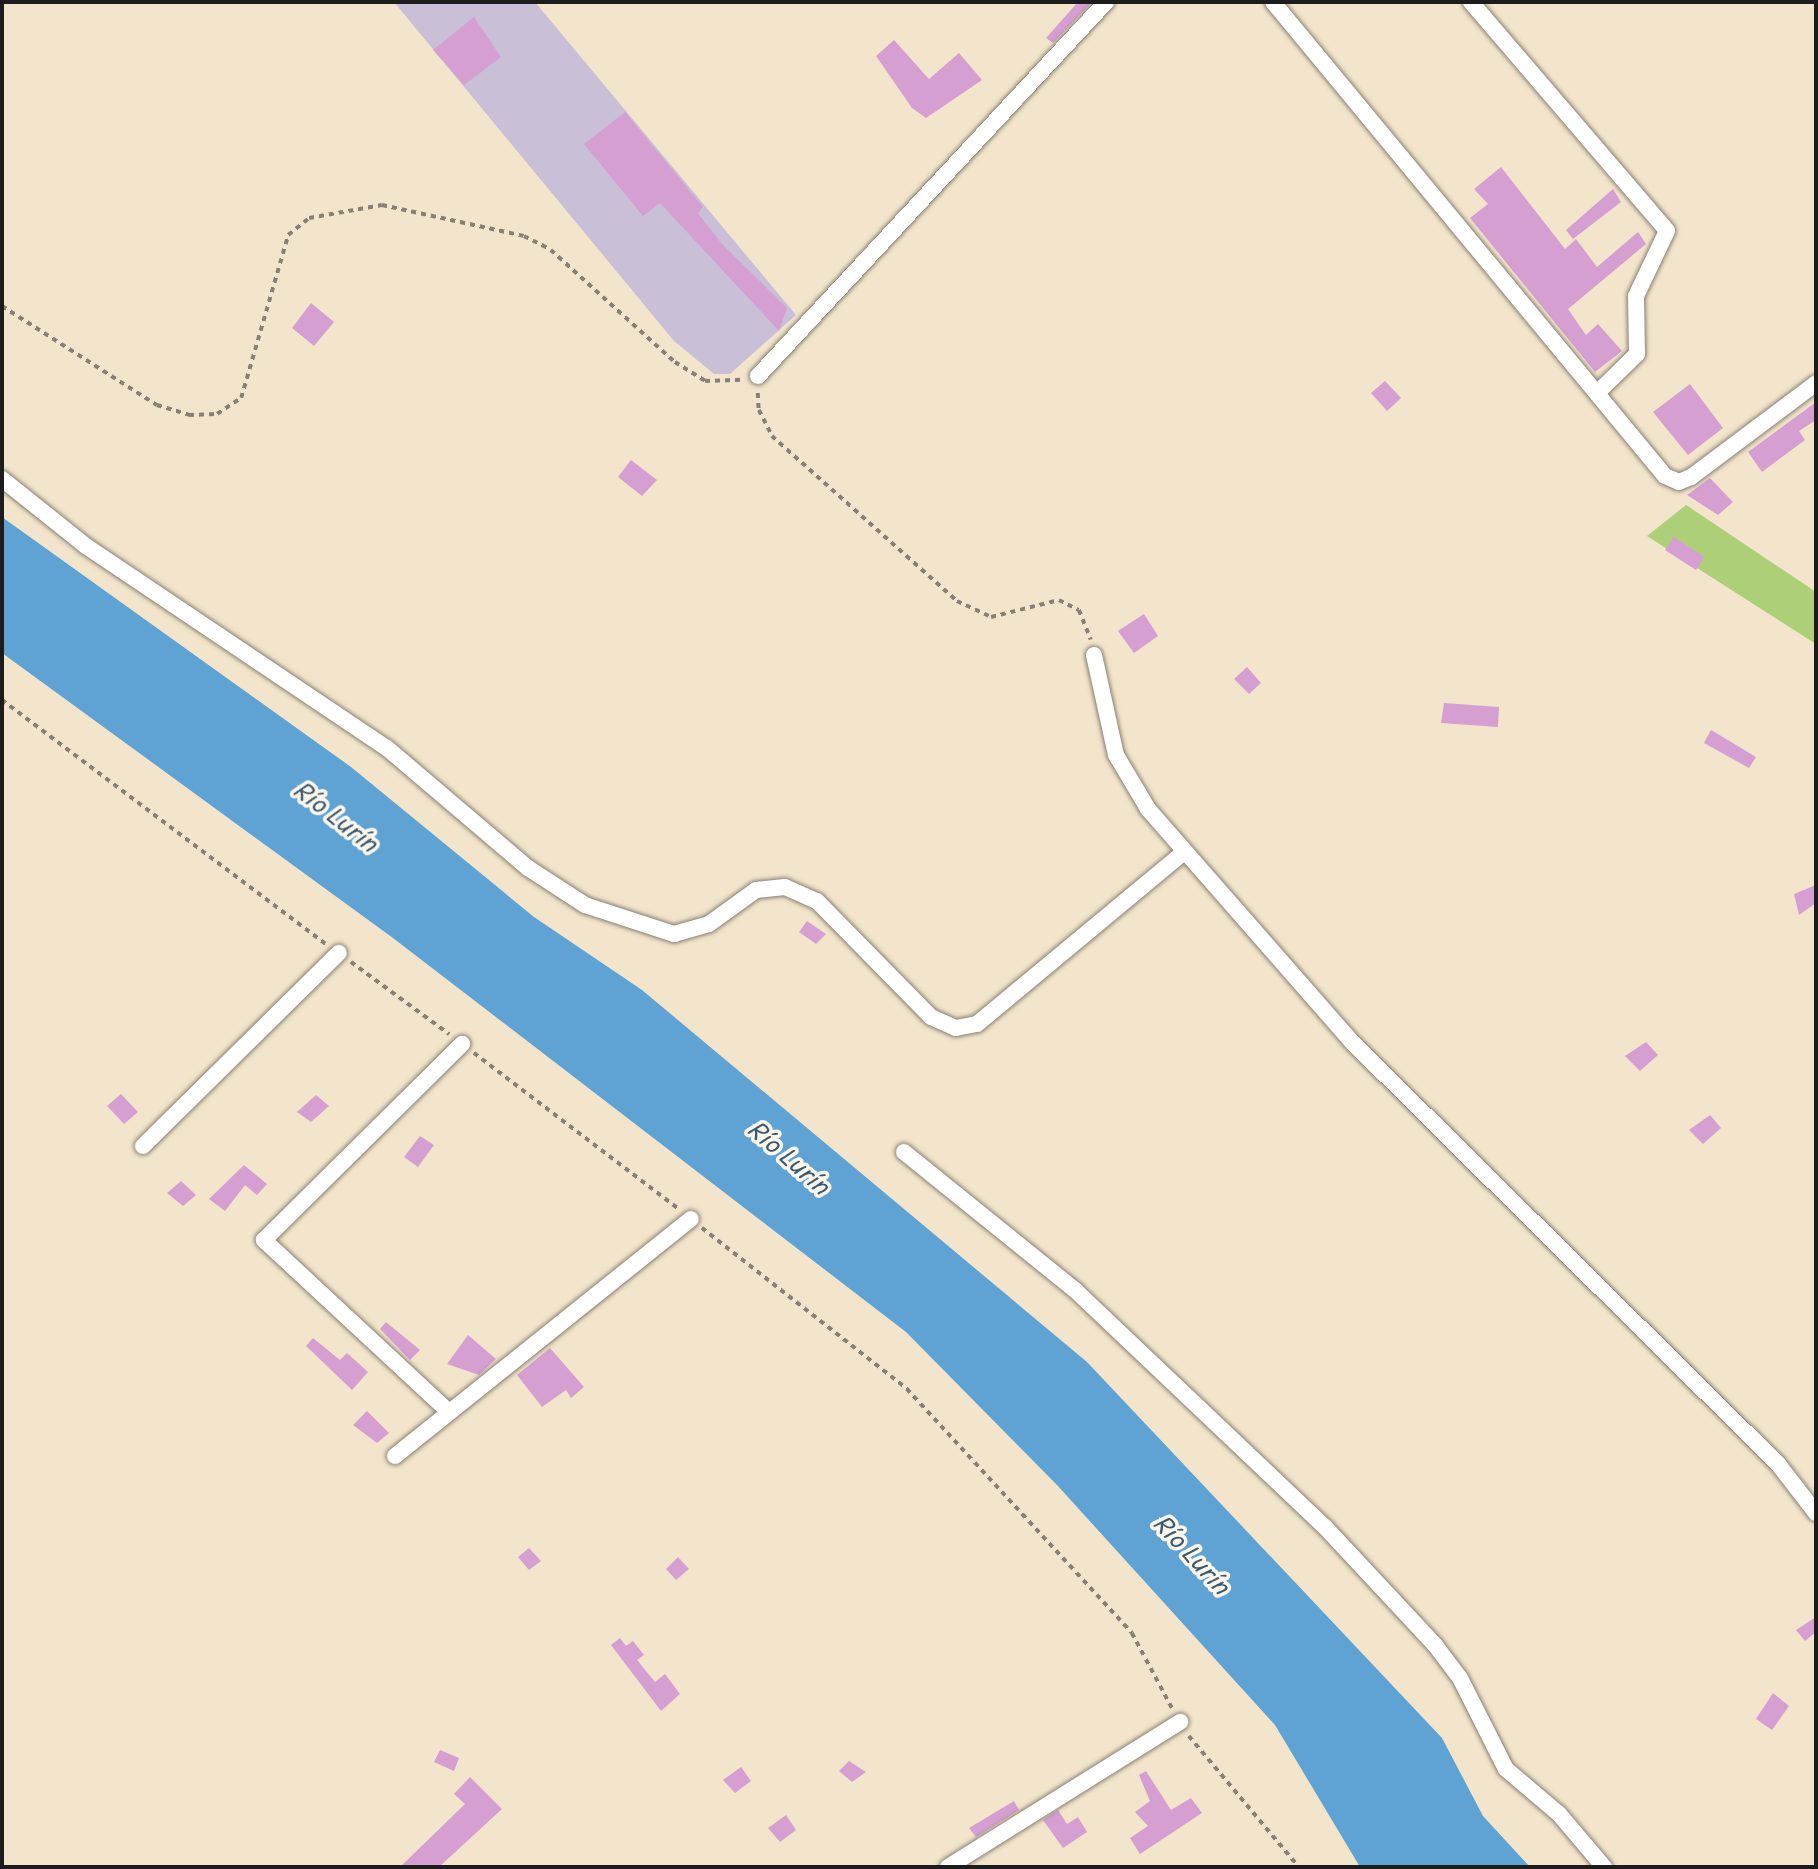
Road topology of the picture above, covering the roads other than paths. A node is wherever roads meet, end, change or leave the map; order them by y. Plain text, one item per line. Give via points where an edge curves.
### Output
1 (1107, 2) edge
2 (1273, 2) edge
3 (1471, 2) edge
4 (758, 376) road end
5 (1816, 383) edge
6 (1597, 393) junction
7 (2, 479) edge
8 (1094, 655) road end
9 (1184, 852) junction
10 (338, 953) road end
11 (462, 1044) road end
12 (143, 1146) dead end
13 (904, 1152) dead end
14 (691, 1219) road end
15 (449, 1412) junction
16 (395, 1457) dead end
17 (1816, 1513) edge
18 (1180, 1723) road end
19 (948, 1867) edge
20 (1604, 1867) edge

1 - 4 street
2 - 6 street
3 - 6 street via 1667,231 1636,296 1637,354
5 - 6 street via 1679,482 1665,476
7 - 9 street via 86,545 387,748 527,868 585,905 674,934 709,924 756,890 785,887 817,901 932,1017 956,1028 978,1024
8 - 9 street via 1124,774
9 - 17 street via 1352,1042 1779,1464
10 - 12 street
11 - 15 street via 264,1240
13 - 20 street via 1074,1290 1289,1490 1435,1645 1460,1678 1506,1769 1559,1814
14 - 15 street
15 - 16 street
18 - 19 street

